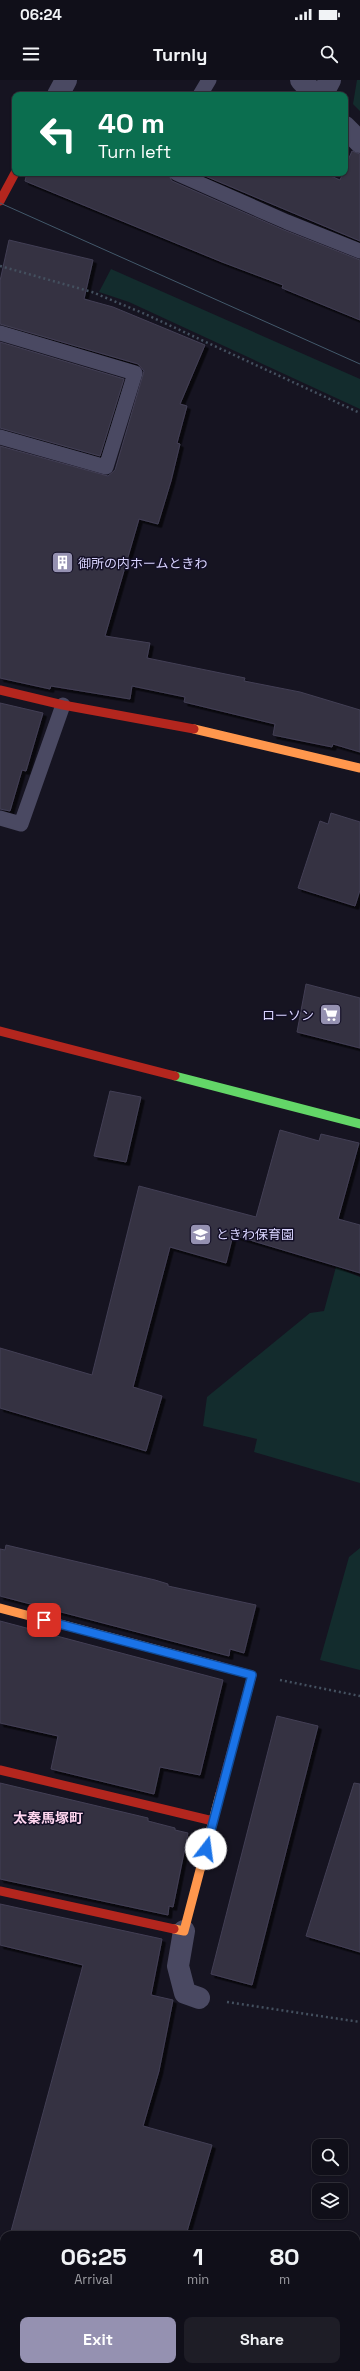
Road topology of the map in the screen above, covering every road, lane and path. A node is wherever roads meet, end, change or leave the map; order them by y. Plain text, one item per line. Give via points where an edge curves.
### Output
1 (66, 80) edge
2 (209, 80) edge
3 (301, 80) edge
4 (330, 80) edge
5 (60, 92) edge
6 (202, 92) edge
7 (312, 92) edge
8 (324, 92) edge
9 (348, 130) edge
10 (360, 142) edge
11 (13, 176) edge
12 (183, 176) edge
13 (0, 201) edge
14 (360, 251) edge
15 (0, 266) edge
16 (0, 333) edge
17 (360, 412) edge
18 (0, 437) edge
19 (0, 690) edge
20 (63, 705) junction
21 (360, 768) edge
22 (0, 818) edge
23 (0, 1031) edge
24 (360, 1124) edge
25 (0, 1608) edge
26 (252, 1675) junction
27 (360, 1696) edge
28 (0, 1770) edge
29 (213, 1821) junction
30 (0, 1891) edge
31 (184, 1931) junction
32 (199, 1998) joint
33 (360, 2022) edge

1 - 5 street
2 - 6 lane
3 - 7 street
4 - 8 street
9 - 10 street
11 - 13 street
12 - 14 lane
15 - 17 path via 92,292
16 - 18 lane via 135,373 106,467
19 - 20 street
20 - 21 street via 185,727
20 - 22 lane via 21,824
23 - 24 street
25 - 26 street
26 - 27 path
26 - 29 street
28 - 29 street
29 - 31 street
30 - 31 street
31 - 32 street via 178,1966 185,1993
32 - 33 path

